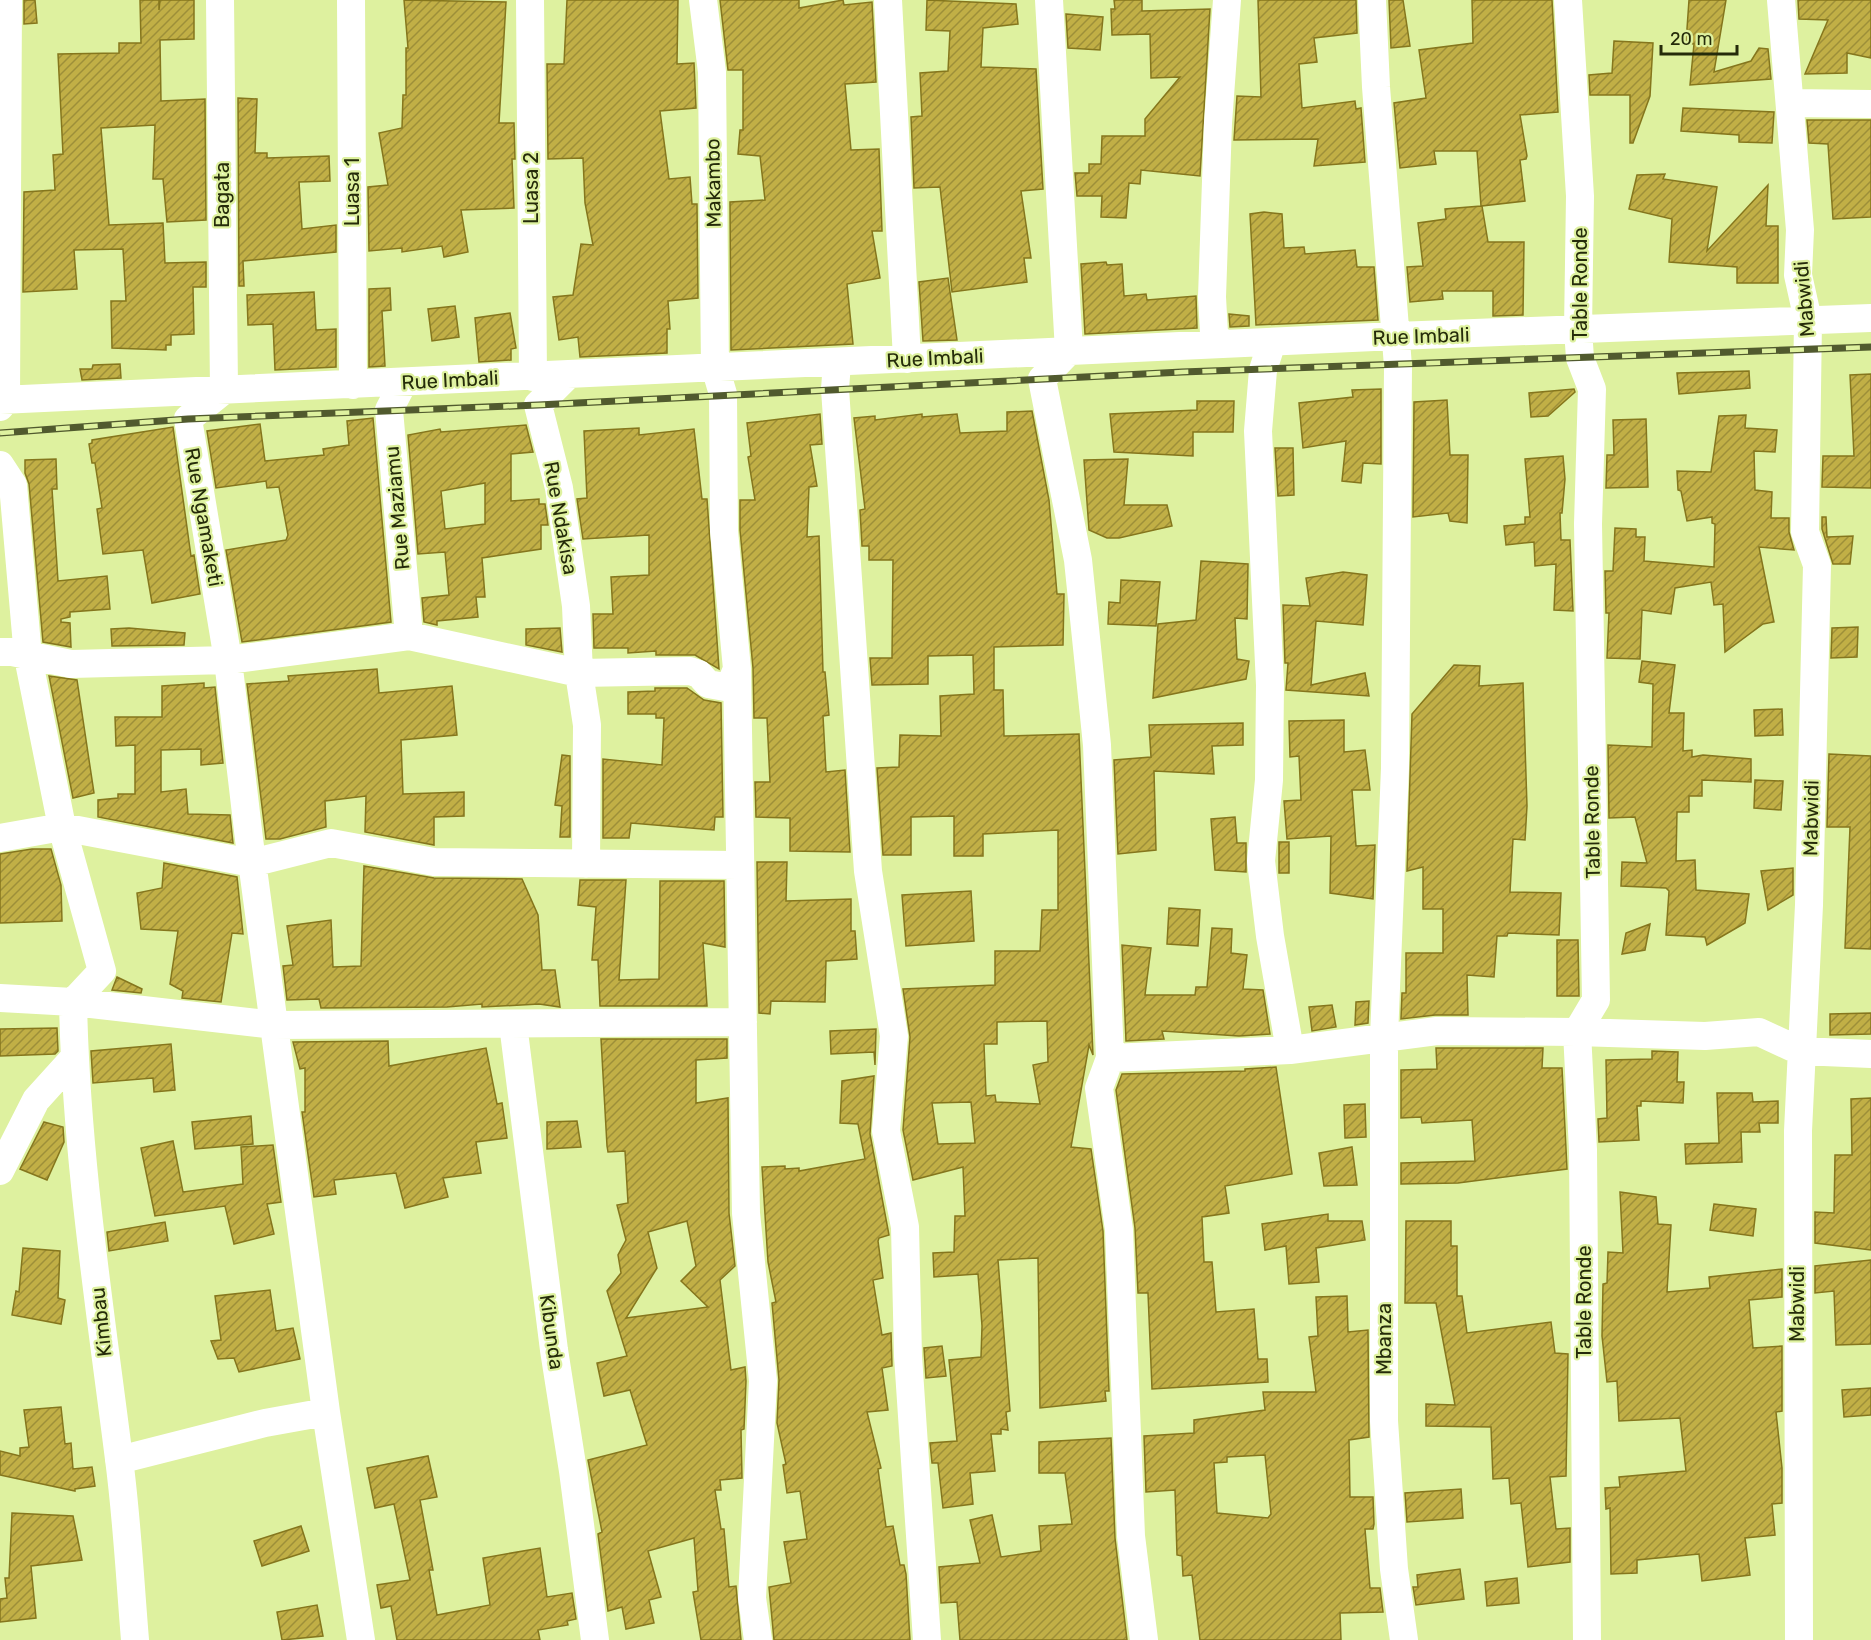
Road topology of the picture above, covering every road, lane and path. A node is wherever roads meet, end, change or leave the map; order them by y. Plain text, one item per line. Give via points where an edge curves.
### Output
1 (8, 0) edge
2 (220, 0) edge
3 (351, 0) edge
4 (530, 0) edge
5 (703, 0) edge
6 (888, 0) edge
7 (1048, 0) edge
8 (1227, 0) edge
9 (1372, 0) edge
10 (1568, 0) edge
11 (1781, 0) edge
12 (1791, 104) junction
13 (1871, 104) edge
14 (1871, 318) edge
15 (1808, 320) junction
16 (1578, 330) junction
17 (1396, 336) junction
18 (1272, 342) junction
19 (1221, 344) junction
20 (1069, 351) junction
21 (907, 359) junction
22 (837, 363) junction
23 (715, 367) junction
24 (533, 376) junction
25 (567, 376) junction
26 (403, 383) junction
27 (353, 384) junction
28 (224, 390) junction
29 (2, 402) edge
30 (0, 465) edge
31 (409, 636) junction
32 (0, 652) edge
33 (28, 657) junction
34 (228, 660) junction
35 (737, 669) junction
36 (579, 673) junction
37 (62, 827) junction
38 (0, 838) edge
39 (252, 863) junction
40 (586, 864) junction
41 (738, 865) junction
42 (0, 998) edge
43 (73, 1002) junction
44 (743, 1022) junction
45 (513, 1024) junction
46 (276, 1025) junction
47 (1576, 1032) junction
48 (1384, 1037) junction
49 (1290, 1050) junction
50 (1800, 1051) junction
51 (1871, 1054) edge
52 (74, 1058) junction
53 (1110, 1058) junction
54 (0, 1171) edge
55 (326, 1412) junction
56 (119, 1460) junction
57 (135, 1640) edge
58 (361, 1640) edge
59 (595, 1640) edge
60 (758, 1640) edge
61 (927, 1640) edge
62 (1144, 1640) edge
63 (1404, 1640) edge
64 (1587, 1640) edge
65 (1799, 1640) edge

1 - 29 street
2 - 28 street, Bagata
3 - 27 street, Luasa 1
4 - 24 street, Luasa 2
5 - 23 street, Makambo via 712,72
6 - 21 street
7 - 20 street
8 - 19 street via 1212,297 1214,333
9 - 17 street, Mbanza
10 - 16 street, Table Ronde via 1580,196
11 - 12 street, Mabwidi
12 - 13 street
12 - 15 street, Mabwidi via 1800,230 1798,275
14 - 15 street, Rue Imbali
15 - 16 street, Rue Imbali
15 - 50 street, Mabwidi via 1806,532 1817,565 1809,905
16 - 17 street, Rue Imbali
16 - 47 street, Table Ronde via 1581,358 1592,389 1588,524 1596,1000
17 - 18 street, Rue Imbali
17 - 48 street, Mbanza via 1399,426 1395,744
18 - 19 street, Rue Imbali
18 - 49 street via 1263,370 1258,431 1270,685 1269,780 1261,861
19 - 20 street, Rue Imbali
20 - 21 street, Rue Imbali
20 - 53 street via 1042,379 1078,560 1097,744
21 - 22 street, Rue Imbali
22 - 23 street, Rue Imbali
22 - 61 street via 835,389 868,871 894,1036 886,1131 905,1227 908,1356
23 - 25 street, Rue Imbali
23 - 35 street, Makambo via 723,394 724,531
24 - 25 street, Rue Imbali
24 - 26 street, Rue Imbali
25 - 36 street, Rue Ndakisa via 538,405 559,488 576,606
26 - 27 street, Rue Imbali
26 - 31 street, Rue Maziamu via 388,410
27 - 28 street, Rue Imbali
28 - 29 street, Rue Imbali
28 - 34 street, Rue Ngamaketi via 188,419
30 - 33 street via 13,485
31 - 34 street
31 - 36 street
32 - 33 street
33 - 34 street via 70,664
33 - 37 street
34 - 39 street
35 - 36 street via 725,687 708,684 690,671
35 - 41 street, Makambo
36 - 40 street via 587,725
37 - 38 street
37 - 39 street
37 - 43 street via 102,971
39 - 40 street via 330,843 434,862
39 - 46 street
40 - 41 street
41 - 44 street, Makambo
42 - 43 street
43 - 46 street
43 - 52 street, Kimbau
44 - 45 street
44 - 60 street, Makambo via 746,1213 763,1381 753,1588
45 - 46 street
45 - 59 street, Kibunda
46 - 55 street
47 - 48 street via 1437,1031
47 - 50 street via 1705,1036 1759,1032
47 - 64 street, Table Ronde via 1583,1149
48 - 49 street
48 - 63 street, Mbanza via 1384,1421 1394,1569
49 - 53 street
50 - 51 street
50 - 65 street, Mabwidi
52 - 54 street via 36,1100
52 - 56 street, Kimbau via 102,1341
53 - 62 street via 1099,1088 1119,1230 1131,1536
55 - 56 street via 265,1423
55 - 58 street
56 - 57 street, Kimbau

